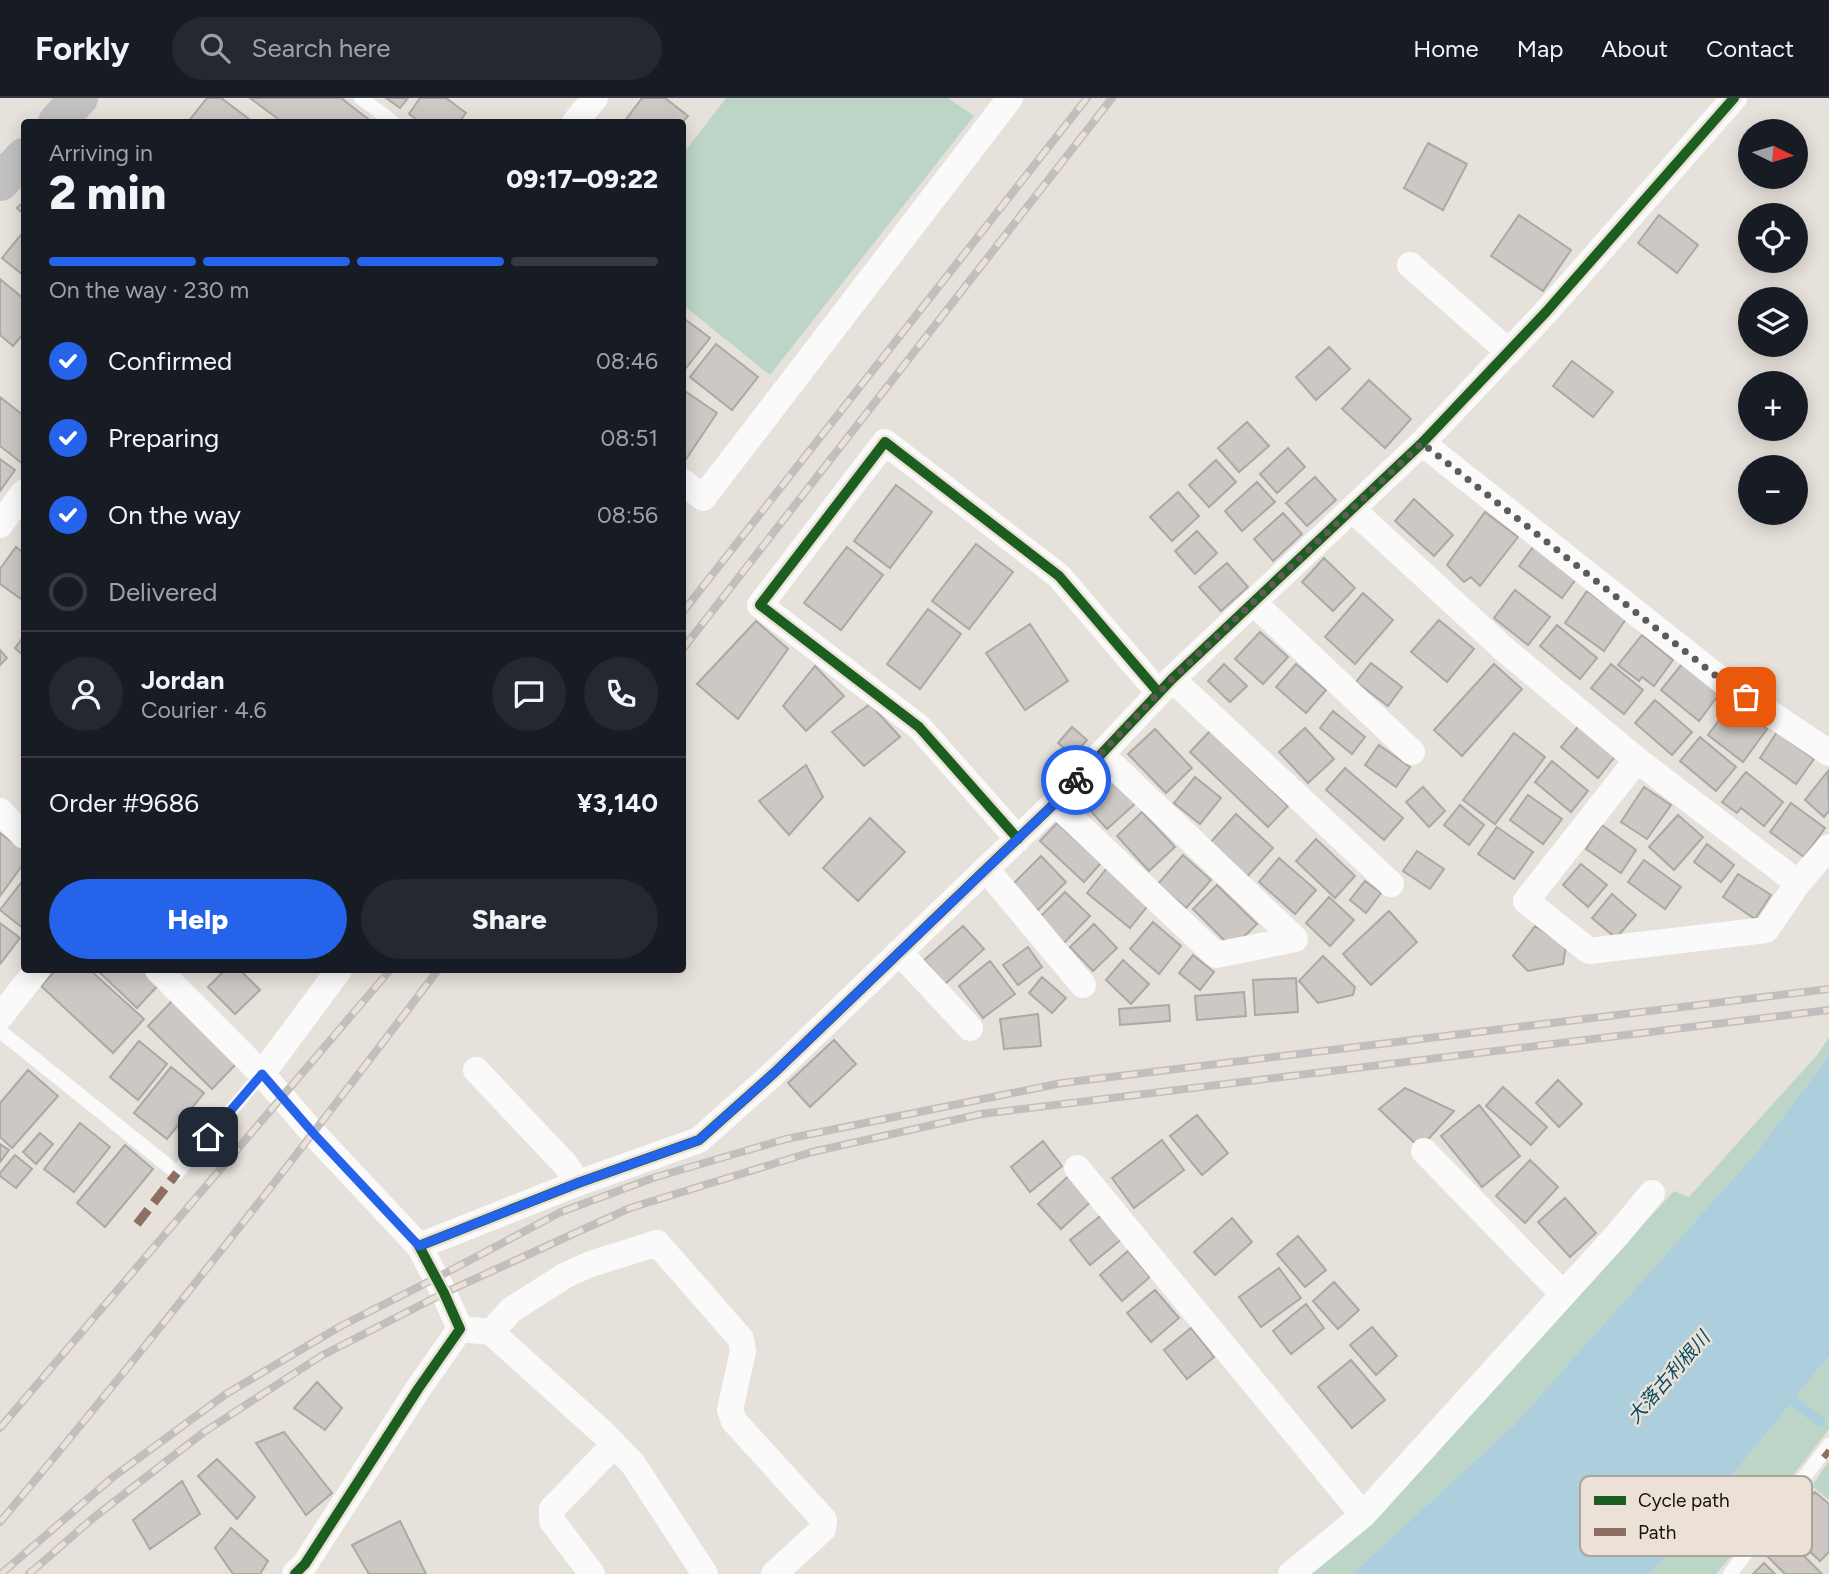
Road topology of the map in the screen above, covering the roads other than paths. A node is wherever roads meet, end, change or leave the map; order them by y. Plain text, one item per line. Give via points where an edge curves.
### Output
1 (361, 98) edge
2 (595, 98) edge
3 (1010, 98) edge
4 (1734, 98) edge
5 (389, 119) edge
6 (578, 119) edge
7 (21, 160) edge
8 (0, 182) edge
9 (1410, 265) dead end
10 (1509, 352) junction
11 (1422, 443) junction
12 (686, 484) edge
13 (21, 496) edge
14 (1352, 509) junction
15 (0, 525) edge
16 (1253, 602) junction
17 (1165, 686) junction
18 (1412, 752) dead end
19 (1829, 753) edge
20 (1101, 754) junction
21 (1637, 760) junction
22 (1055, 803) junction
23 (0, 811) edge
24 (21, 833) edge
25 (1018, 839) junction
26 (1829, 846) edge
27 (986, 869) junction
28 (1798, 883) junction
29 (1391, 884) dead end
30 (900, 952) junction
31 (35, 973) edge
32 (161, 973) edge
33 (337, 973) edge
34 (1083, 985) dead end
35 (0, 1017) edge
36 (970, 1028) dead end
37 (0, 1031) edge
38 (476, 1070) dead end
39 (262, 1074) junction
40 (1424, 1151) dead end
41 (1077, 1168) dead end
42 (578, 1183) junction
43 (1652, 1193) dead end
44 (419, 1246) junction
45 (1563, 1294) junction
46 (460, 1329) junction
47 (491, 1332) junction
48 (614, 1445) junction
49 (1829, 1446) edge
50 (1806, 1476) edge
51 (1363, 1515) junction
52 (1744, 1556) edge
53 (304, 1571) edge
54 (592, 1574) edge
55 (705, 1574) edge
56 (774, 1574) edge
57 (1291, 1574) edge
58 (1730, 1574) edge

1 - 5 lane
2 - 6 street
3 - 12 street via 704,498
4 - 10 street
7 - 8 main road
9 - 10 street
10 - 11 street
11 - 14 street
11 - 19 street via 1725,683
13 - 15 street
14 - 16 street
14 - 21 street via 1504,649
16 - 17 street
16 - 18 street
17 - 20 street
17 - 25 street via 1059,576 885,442 760,605 919,727
17 - 29 street
20 - 22 street
20 - 22 street via 1295,939 1216,955
21 - 28 street
21 - 28 street via 1526,901 1589,951 1766,930
22 - 25 street
23 - 24 street
25 - 27 street
26 - 28 street
27 - 30 street
27 - 34 street
30 - 36 street
30 - 42 street via 699,1140
31 - 35 street
32 - 39 street
33 - 39 street
37 - 39 lane via 177,1173
38 - 42 street
39 - 44 street
40 - 45 street
41 - 51 street
42 - 44 street
43 - 45 street
44 - 46 street
45 - 51 street
46 - 47 street
46 - 53 street
47 - 48 street
47 - 56 street via 511,1310 566,1275 657,1243 741,1339 743,1352 730,1410 734,1421 824,1520 822,1529
48 - 54 street via 552,1509 552,1521
48 - 55 street via 633,1464
49 - 50 lane
51 - 57 street
52 - 58 lane

